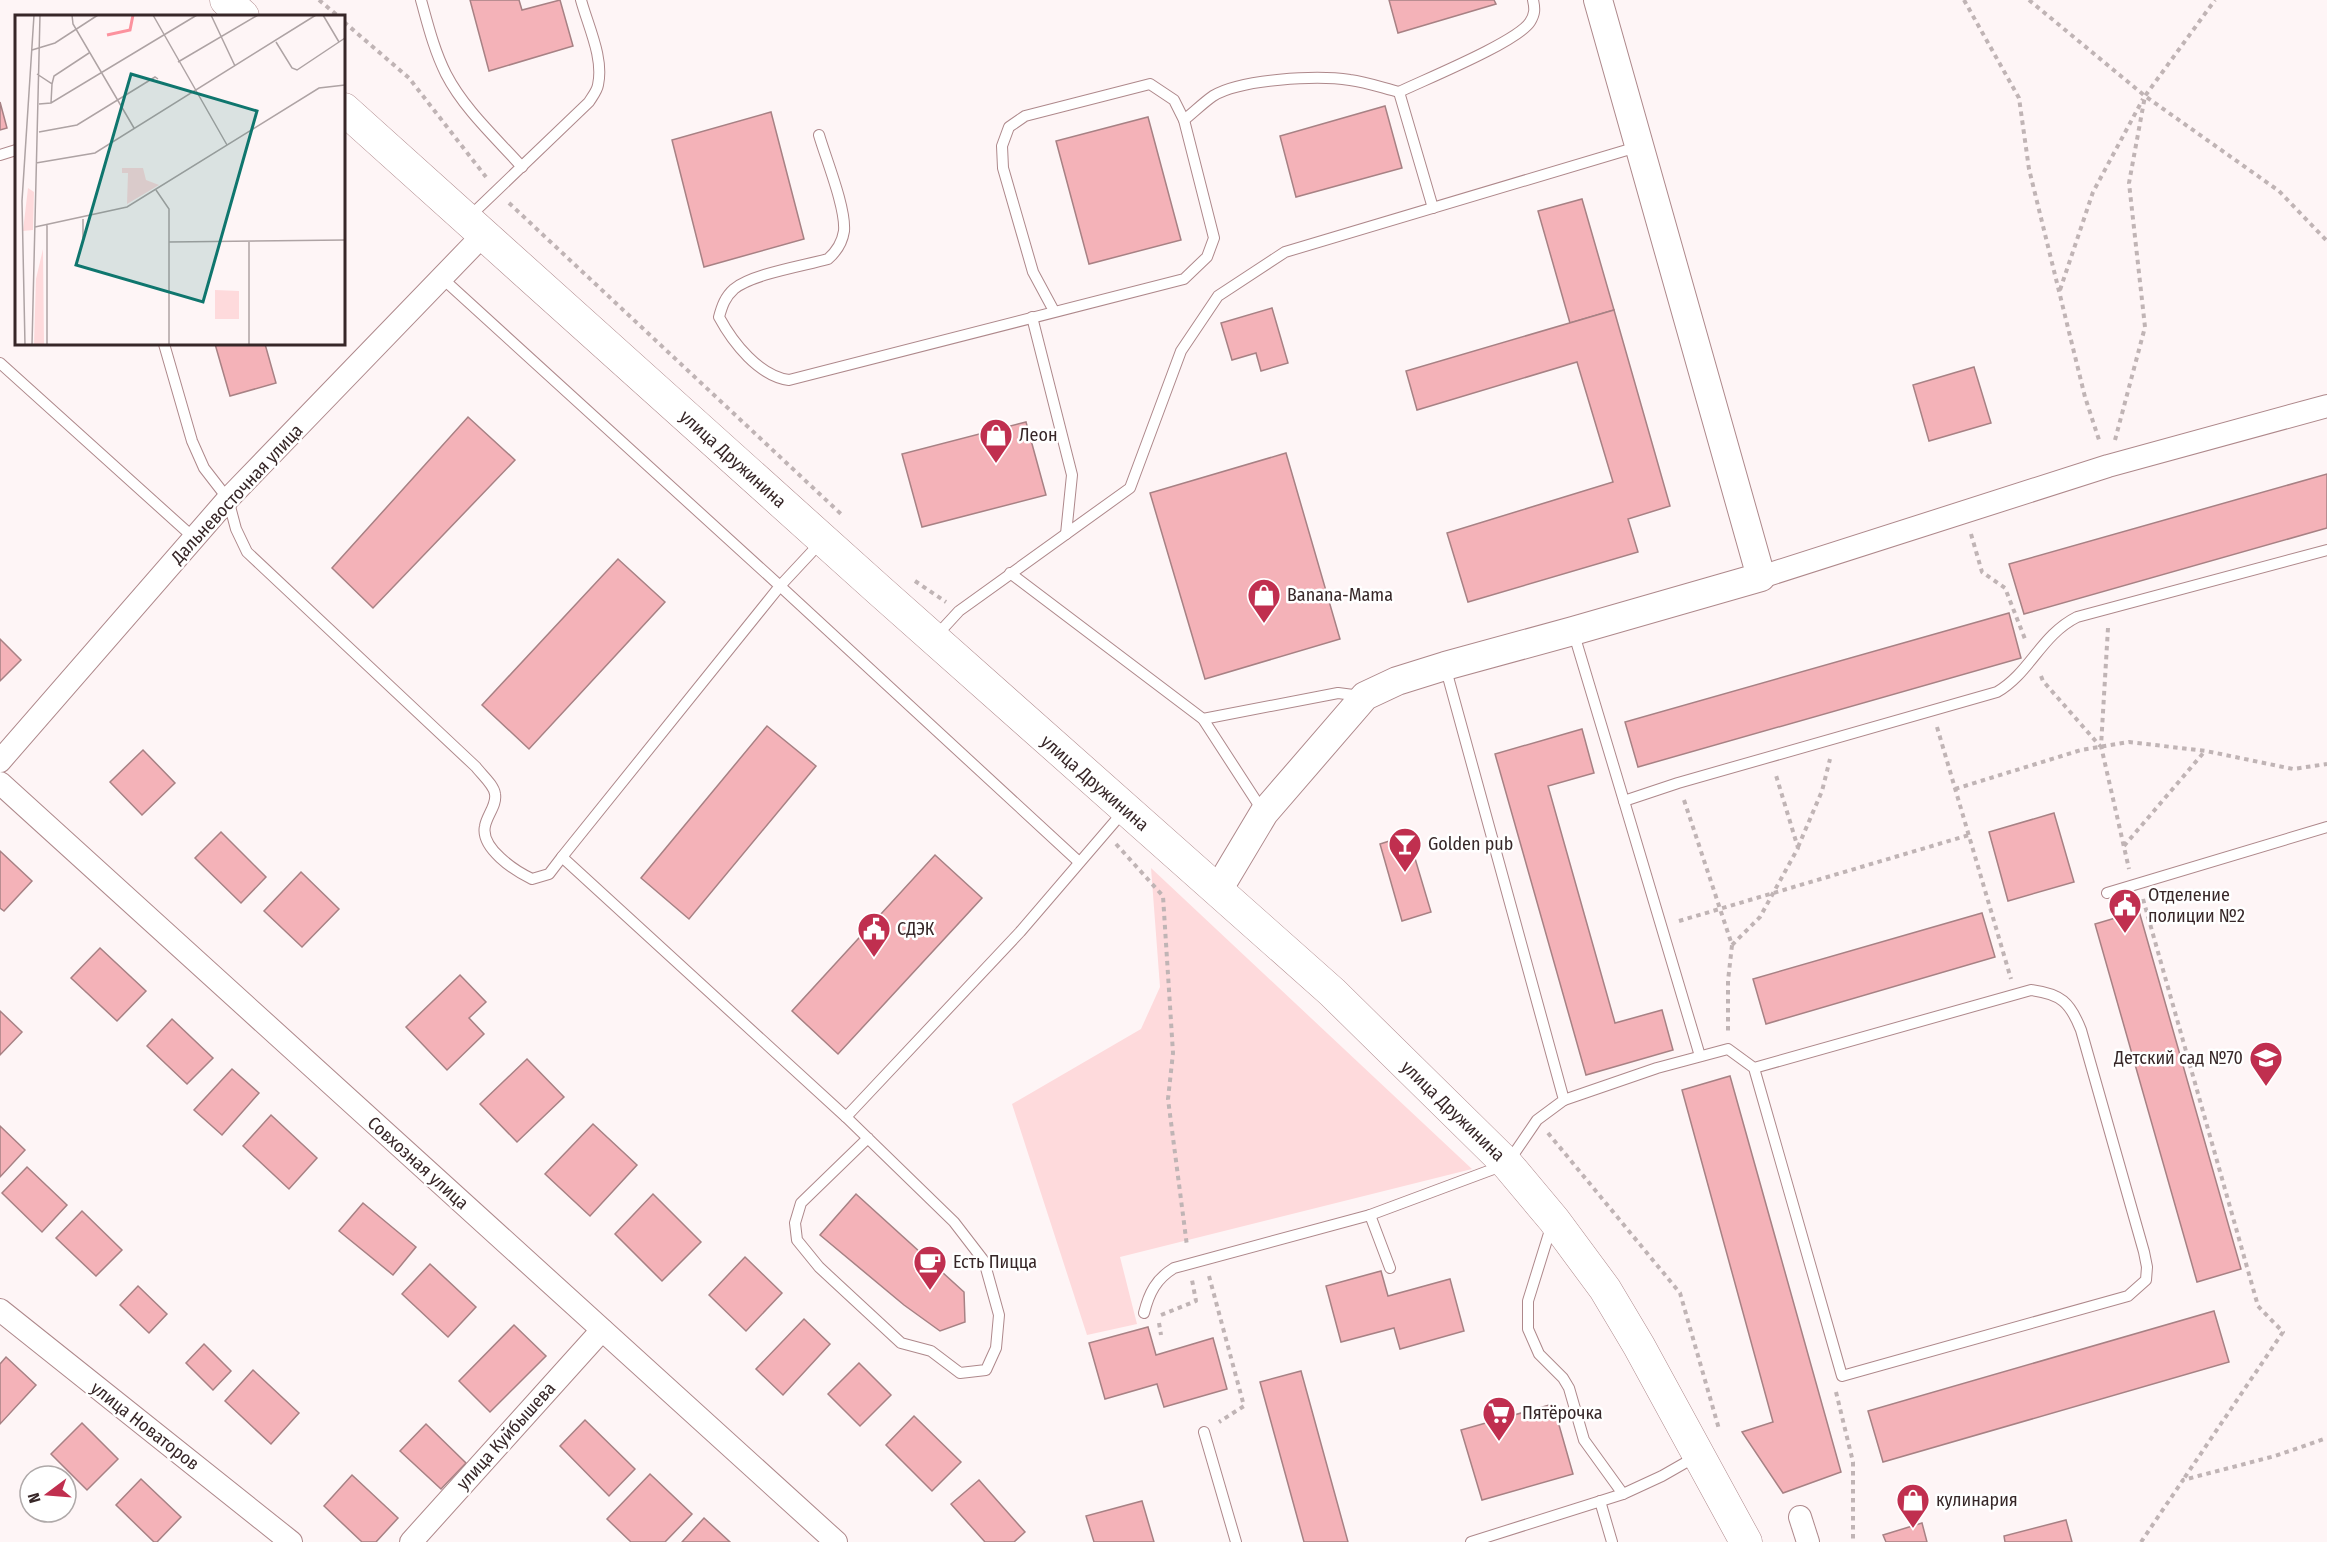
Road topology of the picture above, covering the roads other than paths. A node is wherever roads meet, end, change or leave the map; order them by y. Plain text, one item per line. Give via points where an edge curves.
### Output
1 (226, 0) edge
2 (421, 0) edge
3 (581, 0) edge
4 (1533, 0) edge
5 (1598, 0) edge
6 (242, 15) edge
7 (1399, 92) junction
8 (345, 109) edge
9 (1184, 120) junction
10 (819, 135) dead end
11 (1638, 146) junction
12 (15, 150) edge
13 (0, 155) edge
14 (522, 167) junction
15 (1433, 208) junction
16 (475, 228) junction
17 (442, 278) junction
18 (1054, 311) junction
19 (1032, 317) junction
20 (164, 345) edge
21 (0, 363) edge
22 (2327, 406) edge
23 (228, 499) junction
24 (1066, 534) junction
25 (194, 538) junction
26 (824, 540) junction
27 (2327, 550) edge
28 (1010, 573) junction
29 (1761, 577) junction
30 (780, 586) junction
31 (1573, 632) junction
32 (933, 639) junction
33 (1445, 666) junction
34 (1365, 696) junction
35 (1203, 719) junction
36 (0, 761) edge
37 (0, 783) edge
38 (1624, 801) junction
39 (1264, 813) junction
40 (1115, 820) junction
41 (2327, 827) edge
42 (562, 857) junction
43 (1079, 862) junction
44 (1218, 890) junction
45 (2107, 893) dead end
46 (1700, 1056) junction
47 (1754, 1068) junction
48 (1564, 1100) junction
49 (846, 1117) junction
50 (868, 1138) junction
51 (1507, 1164) junction
52 (1370, 1215) junction
53 (1554, 1220) junction
54 (1390, 1268) dead end
55 (1144, 1313) dead end
56 (2, 1316) edge
57 (602, 1330) junction
58 (1204, 1432) road end
59 (1710, 1447) junction
60 (1623, 1494) junction
61 (1600, 1501) junction
62 (1800, 1518) dead end
63 (291, 1542) edge
64 (411, 1542) edge
65 (836, 1542) edge
66 (1236, 1542) edge
67 (1471, 1542) edge
68 (1612, 1542) edge
69 (1746, 1542) edge
70 (1808, 1542) edge

1 - 6 main road
2 - 14 lane via 432,42 447,75 463,100
3 - 14 lane via 597,55 598,86 590,102
4 - 7 lane via 1535,11 1529,24 1510,39
5 - 11 street
7 - 9 lane via 1350,80 1269,81 1238,86 1214,96
7 - 15 lane
8 - 16 main road, улица Дружинина
9 - 18 lane via 1214,238 1207,257 1184,279
9 - 18 lane via 1174,100 1150,84 1025,116 1009,127 1002,146 1003,168 1033,272
10 - 19 lane via 843,215 844,230 837,251 828,260 751,280 734,289 723,302 719,317 727,333 765,371 789,380
11 - 15 lane
11 - 29 street
12 - 13 lane
14 - 16 lane via 497,192
15 - 24 lane via 1285,252 1218,296 1181,351 1130,488
16 - 17 street, Дальневосточная улица
16 - 26 main road, улица Дружинина
17 - 23 street, Дальневосточная улица
17 - 30 lane
18 - 19 lane
19 - 24 lane via 1072,475
20 - 23 lane via 192,441 204,468
21 - 25 lane
22 - 29 street via 2108,466
23 - 25 street, Дальневосточная улица
23 - 42 lane via 247,552 490,784 495,793 485,824 488,844 518,873 532,879 549,873
24 - 28 lane
25 - 36 street, Дальневосточная улица
26 - 30 lane
26 - 32 main road, улица Дружинина
27 - 38 lane via 2077,617 2043,643 2010,685 1997,692
28 - 32 lane via 959,611
28 - 35 lane
29 - 31 street
30 - 42 lane
30 - 43 lane
31 - 33 street
31 - 38 lane
32 - 40 main road, улица Дружинина
33 - 34 street via 1396,681
33 - 48 lane
34 - 35 lane via 1338,693
34 - 39 street
35 - 39 lane
37 - 57 street, Совхозная улица
38 - 46 lane
39 - 44 street
40 - 43 lane
40 - 44 main road, улица Дружинина
41 - 45 lane
42 - 49 lane
43 - 49 lane via 1020,932
44 - 51 main road, улица Дружинина via 1332,992
46 - 47 lane via 1728,1049
46 - 48 lane
47 - 47 lane via 2031,990 2066,1001 2076,1016 2144,1252 2145,1280 2128,1296 1842,1377
48 - 51 lane via 1537,1120
49 - 50 lane
50 - 50 lane via 954,1222 984,1261 999,1315 996,1348 986,1370 960,1372 930,1351 901,1343 819,1267 797,1240 795,1223 801,1203
51 - 52 lane
51 - 53 main road, улица Дружинина
52 - 54 lane
52 - 55 lane via 1189,1263 1164,1274 1150,1293
53 - 59 main road, улица Дружинина
53 - 60 lane via 1528,1301 1528,1329 1539,1354 1569,1388 1584,1440
56 - 63 street, улица Новаторов
57 - 64 street, улица Куйбышева
57 - 65 street, Совхозная улица
58 - 66 lane
59 - 60 lane
59 - 69 main road, улица Дружинина
60 - 61 lane
61 - 67 lane
61 - 68 lane
62 - 70 street

